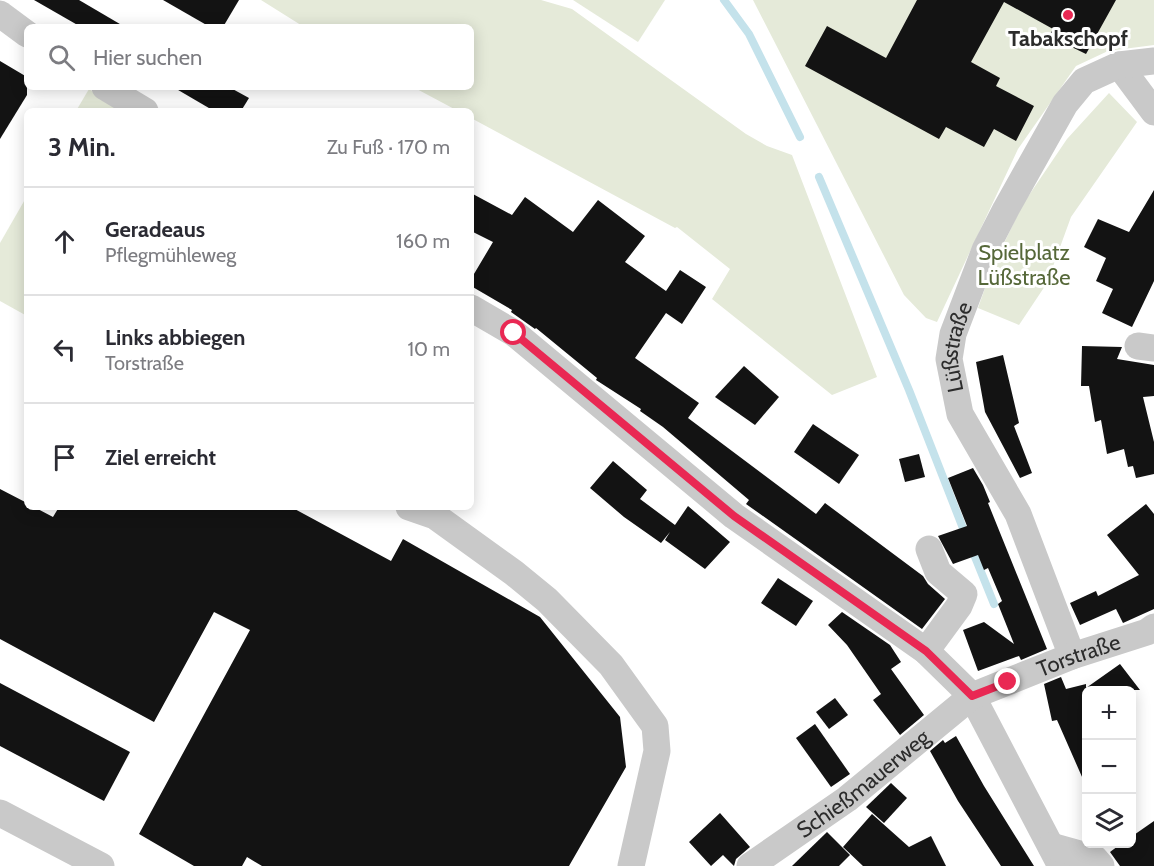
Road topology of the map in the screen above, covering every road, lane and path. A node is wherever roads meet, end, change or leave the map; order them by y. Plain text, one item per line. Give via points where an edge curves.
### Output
1 (0, 14) edge
2 (24, 32) edge
3 (1154, 61) edge
4 (1119, 65) junction
5 (110, 90) edge
6 (140, 108) edge
7 (1154, 112) edge
8 (474, 310) edge
9 (418, 510) edge
10 (929, 549) dead end
11 (1152, 633) edge
12 (926, 651) junction
13 (1072, 656) junction
14 (972, 696) junction
15 (0, 813) edge
16 (1056, 856) edge
17 (101, 866) edge
18 (631, 866) edge
19 (750, 866) edge
20 (1101, 866) edge

1 - 2 street
3 - 4 street, Lüßstraße
4 - 7 street
4 - 13 street, Lüßstraße via 1084,81 1043,141 985,250 953,334 949,358 960,414 1018,514
5 - 6 street
8 - 12 street via 514,333 734,516
9 - 18 street via 435,516 547,600 610,665 655,726 657,751
10 - 12 street via 938,572 964,594
11 - 13 street, Torstraße
12 - 14 street
13 - 14 street, Torstraße
14 - 16 street via 1013,762
14 - 19 street, Schießmauerweg via 847,799
15 - 17 street
16 - 20 street via 1094,858

